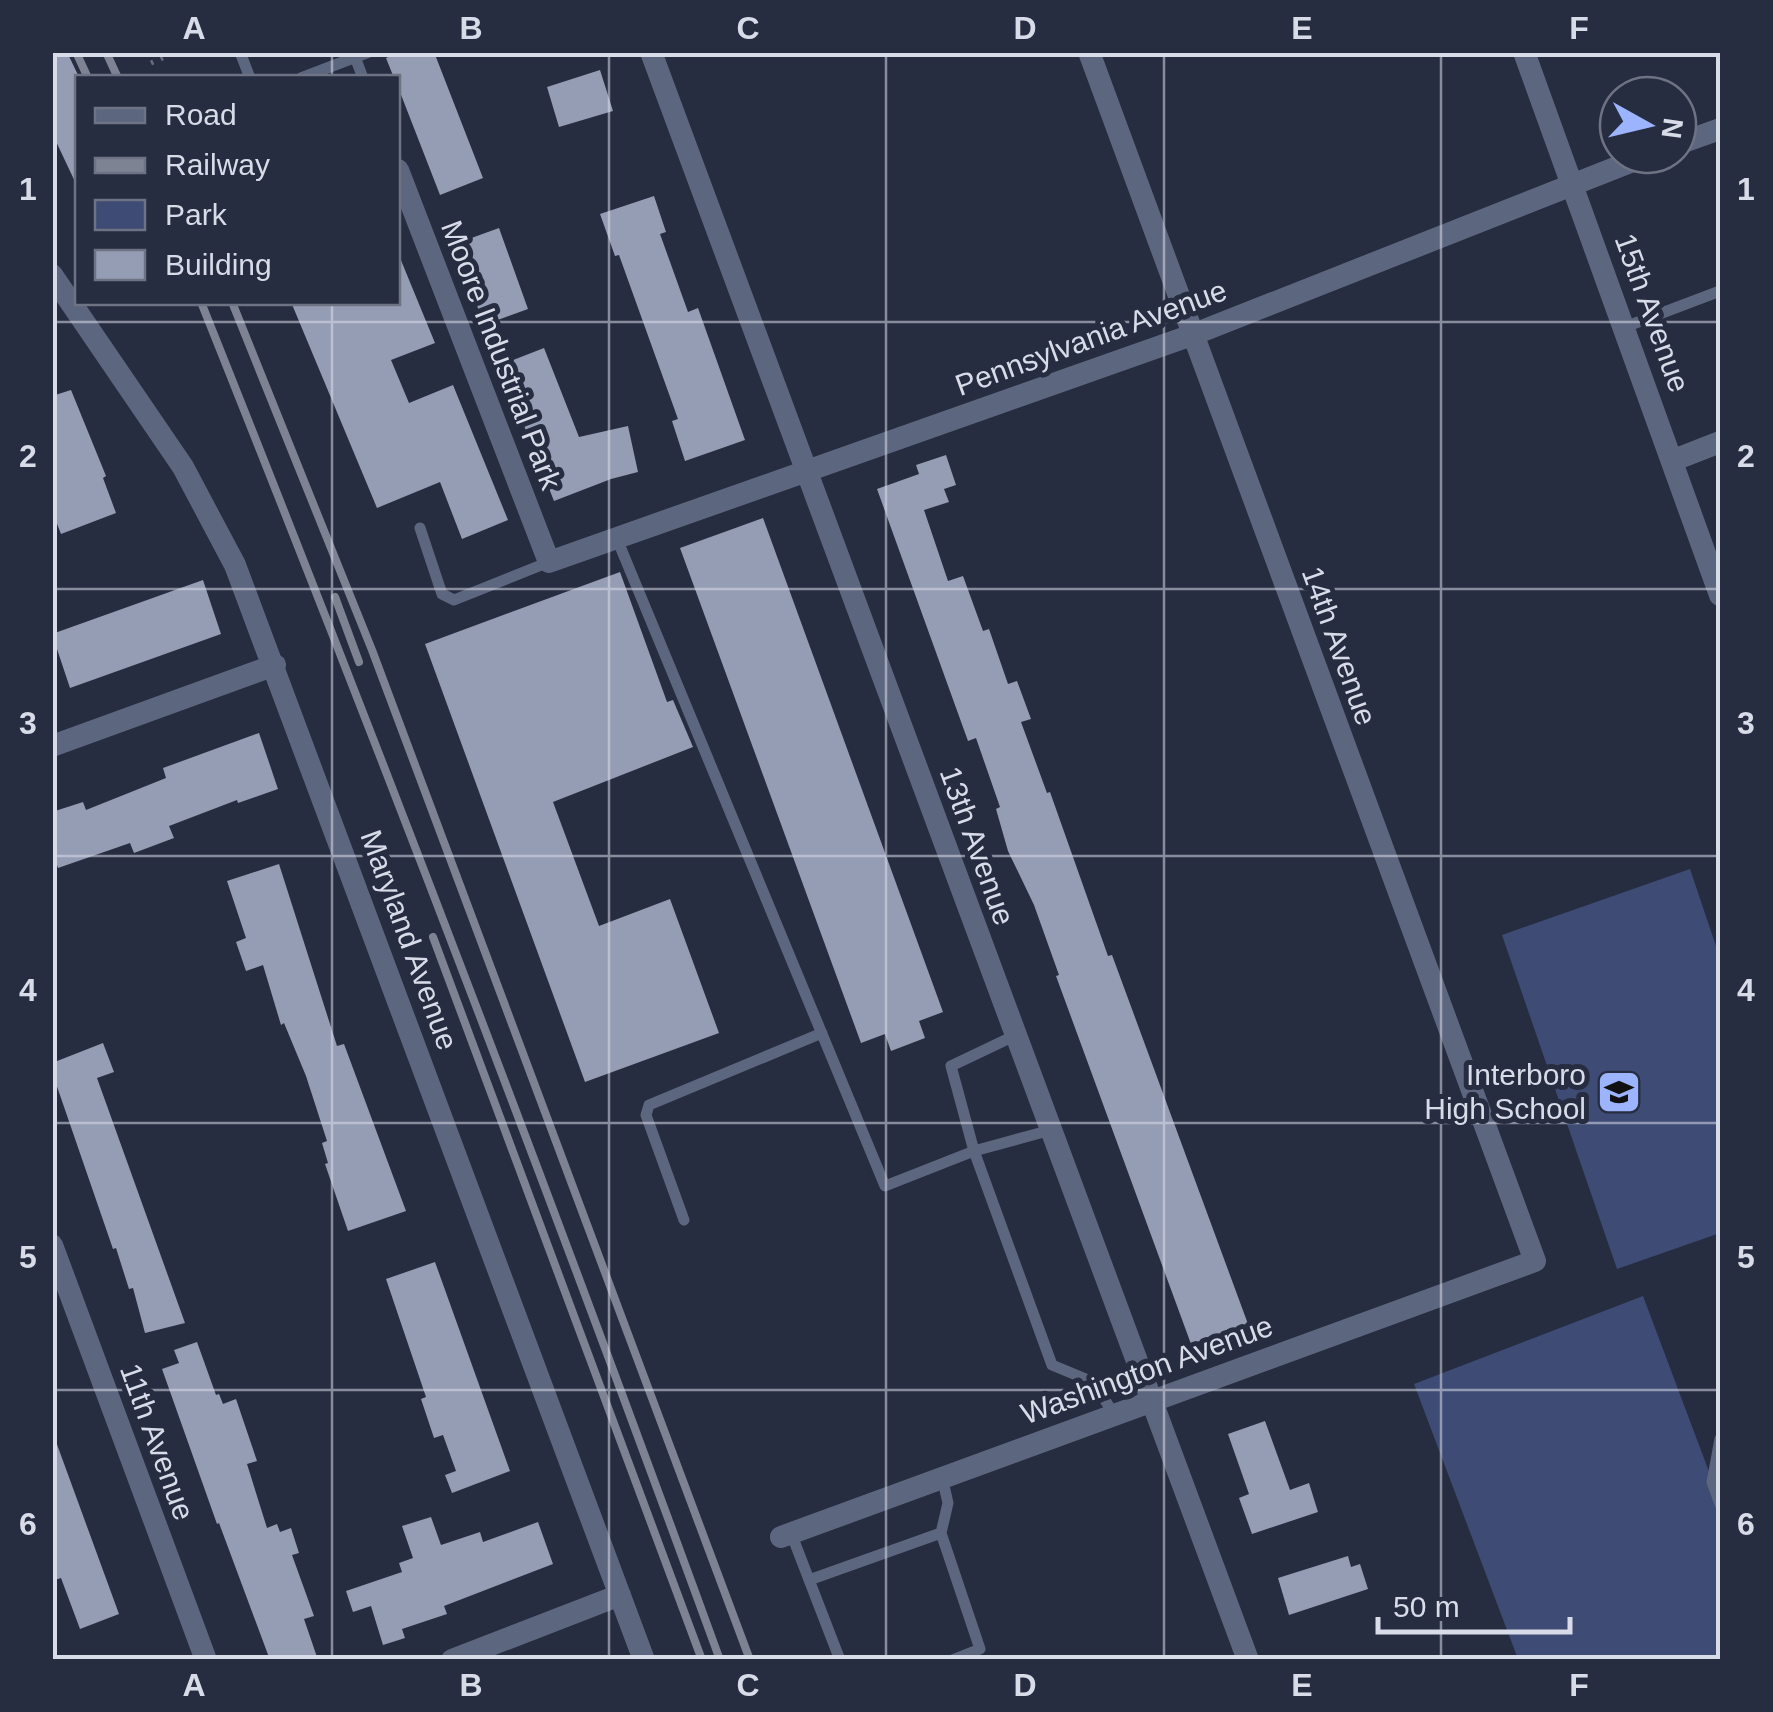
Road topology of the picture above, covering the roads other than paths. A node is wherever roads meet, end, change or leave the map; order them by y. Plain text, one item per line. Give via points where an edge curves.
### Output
1 (369, 52) edge
2 (651, 52) edge
3 (1088, 52) edge
4 (1524, 52) edge
5 (355, 58) junction
6 (309, 75) edge
7 (362, 75) edge
8 (1598, 173) edge
9 (400, 175) edge
10 (1573, 182) junction
11 (52, 275) edge
12 (1720, 291) edge
13 (1625, 326) junction
14 (1192, 336) junction
15 (1720, 442) edge
16 (1674, 460) junction
17 (807, 473) junction
18 (420, 528) dead end
19 (617, 539) junction
20 (549, 562) junction
21 (1720, 591) edge
22 (275, 665) junction
23 (52, 746) edge
24 (822, 1033) junction
25 (1016, 1034) junction
26 (1051, 1130) junction
27 (974, 1152) junction
28 (684, 1220) dead end
29 (52, 1245) edge
30 (1535, 1261) joint
31 (1152, 1400) junction
32 (1114, 1414) junction
33 (1720, 1439) edge
34 (942, 1477) junction
35 (1720, 1504) edge
36 (940, 1533) junction
37 (786, 1535) joint
38 (809, 1580) junction
39 (620, 1595) junction
40 (206, 1660) edge
41 (452, 1660) edge
42 (644, 1660) edge
43 (840, 1660) edge
44 (952, 1660) edge
45 (1248, 1660) edge

1 - 5 lane
2 - 17 street, 13th Avenue
3 - 14 street, 14th Avenue
4 - 10 street, 15th Avenue
5 - 6 lane
5 - 7 lane
8 - 10 street, Pennsylvania Avenue
9 - 20 street, Moore Industrial Park
10 - 13 street, 15th Avenue
10 - 14 street, Pennsylvania Avenue
11 - 22 street, Maryland Avenue via 183,468 235,565
12 - 13 lane
13 - 16 street, 15th Avenue
14 - 17 street, Pennsylvania Avenue
14 - 30 street, 14th Avenue
15 - 16 street
16 - 21 street, 15th Avenue
17 - 19 street, Pennsylvania Avenue
17 - 25 street, 13th Avenue
18 - 20 lane via 442,594 454,600
19 - 20 street, Pennsylvania Avenue
19 - 24 lane
22 - 23 street
22 - 39 street, Maryland Avenue
24 - 27 lane via 885,1186
24 - 28 lane via 649,1105 646,1115
25 - 26 street, 13th Avenue
25 - 27 lane via 951,1066
26 - 27 lane
26 - 31 street, 13th Avenue
27 - 32 lane via 1052,1366 1092,1382
29 - 40 street, 11th Avenue
30 - 31 street, Washington Avenue
31 - 32 street, Washington Avenue
31 - 45 street, 13th Avenue
32 - 34 street, Washington Avenue
33 - 35 lane via 1712,1482
34 - 36 lane via 948,1503
34 - 37 street, Washington Avenue
36 - 38 lane
36 - 44 lane via 980,1649
37 - 38 lane
38 - 43 lane
39 - 41 street
39 - 42 street, Maryland Avenue

